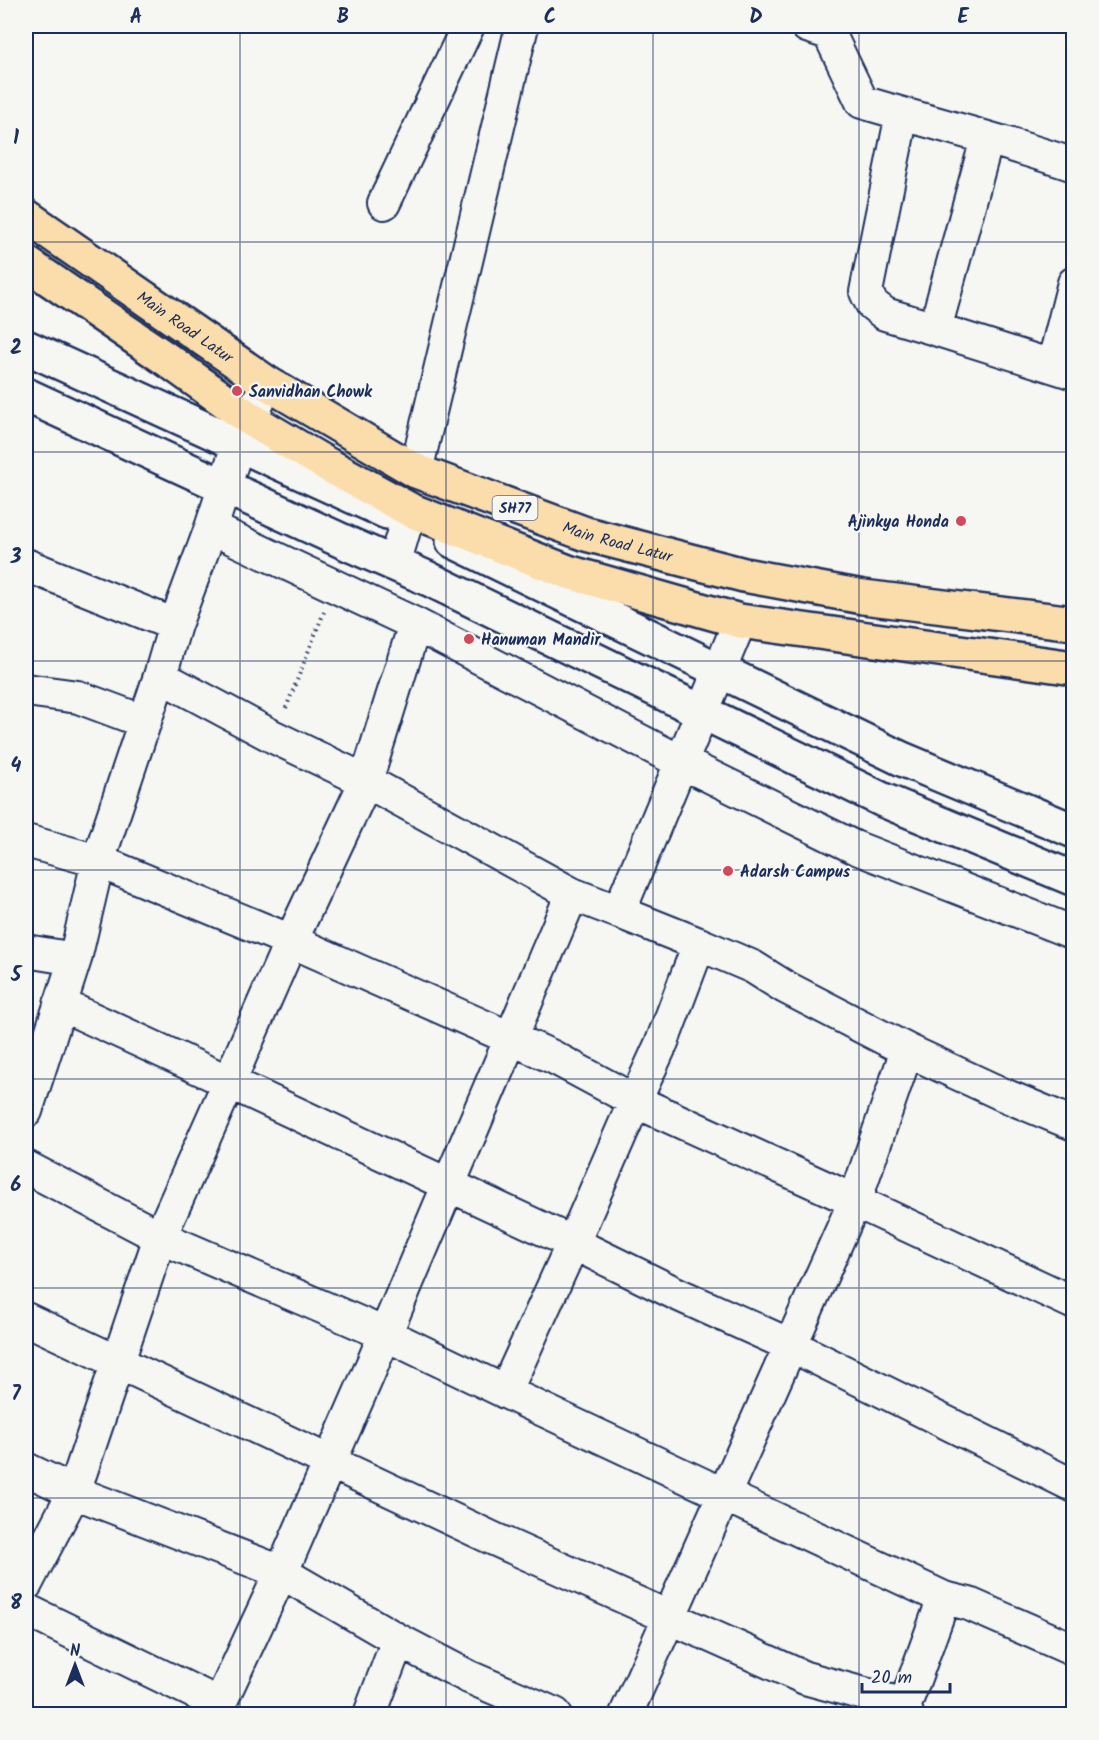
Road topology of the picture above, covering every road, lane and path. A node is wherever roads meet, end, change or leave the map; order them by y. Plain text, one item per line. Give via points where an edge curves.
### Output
1 (468, 26) edge
2 (522, 26) edge
3 (807, 26) edge
4 (902, 114) junction
5 (987, 139) junction
6 (1074, 165) edge
7 (384, 203) dead end
8 (26, 216) edge
9 (26, 263) edge
10 (1074, 283) edge
11 (935, 329) junction
12 (26, 347) edge
13 (1063, 370) edge
14 (267, 382) junction
15 (26, 395) edge
16 (244, 432) junction
17 (416, 471) junction
18 (224, 486) junction
19 (409, 516) junction
20 (211, 528) junction
21 (394, 564) junction
22 (26, 565) edge
23 (335, 586) junction
24 (740, 621) junction
25 (1074, 623) edge
26 (415, 624) junction
27 (175, 625) junction
28 (1074, 668) edge
29 (721, 671) junction
30 (160, 676) junction
31 (26, 690) edge
32 (702, 712) junction
33 (145, 722) junction
34 (274, 737) junction
35 (681, 762) junction
36 (366, 782) junction
37 (1074, 831) edge
38 (26, 841) edge
39 (98, 861) junction
40 (1074, 879) edge
41 (572, 894) junction
42 (619, 912) junction
43 (1074, 933) edge
44 (291, 941) junction
45 (699, 944) junction
46 (26, 951) edge
47 (75, 959) junction
48 (60, 1004) junction
49 (510, 1039) junction
50 (907, 1050) junction
51 (229, 1082) junction
52 (635, 1101) junction
53 (26, 1111) edge
54 (1074, 1124) edge
55 (26, 1167) edge
56 (449, 1184) junction
57 (855, 1201) junction
58 (160, 1237) junction
59 (573, 1243) junction
60 (1074, 1303) edge
61 (26, 1319) edge
62 (385, 1334) junction
63 (790, 1345) junction
64 (118, 1362) junction
65 (505, 1392) junction
66 (330, 1461) junction
67 (26, 1469) edge
68 (1074, 1486) edge
69 (74, 1492) junction
70 (723, 1494) junction
71 (281, 1572) junction
72 (26, 1584) edge
73 (944, 1598) junction
74 (26, 1610) edge
75 (669, 1618) junction
76 (398, 1640) junction
77 (1074, 1650) edge
78 (217, 1709) edge
79 (906, 1710) edge
80 (370, 1714) edge
81 (555, 1714) edge
82 (626, 1714) edge

1 - 7 street
2 - 17 street
3 - 4 street via 829,33 862,102
4 - 5 street
4 - 11 street via 866,292 872,304 885,314
5 - 6 street
5 - 11 street
8 - 14 main road, Main Road Latur / SH77
9 - 16 main road, SH77 via 172,363
10 - 13 street
11 - 13 street
12 - 16 street
14 - 16 street
14 - 17 main road, Main Road Latur / SH77
15 - 18 street
16 - 18 street
16 - 19 main road, SH77 via 328,465
17 - 25 main road, Main Road Latur / SH77 via 586,534 744,575 863,597
18 - 20 street
18 - 21 street
19 - 21 street
19 - 24 main road, SH77 via 568,572
19 - 29 street
20 - 23 street
20 - 27 street
21 - 32 street
22 - 27 street
23 - 26 street
23 - 34 path
24 - 28 main road, SH77
24 - 29 street
26 - 35 street
26 - 36 street
27 - 30 street
29 - 32 street
29 - 37 street via 902,759
30 - 33 street
30 - 34 street
31 - 33 street via 78,698
32 - 35 street
32 - 40 street via 883,800
33 - 39 street
34 - 36 street
35 - 42 street
35 - 43 street via 854,847
36 - 41 street
36 - 44 street
38 - 39 street
39 - 44 street
39 - 47 street
41 - 42 street
41 - 49 street
42 - 45 street
44 - 49 street
44 - 51 street
45 - 50 street via 753,967
45 - 52 street
46 - 47 street
47 - 48 street
48 - 51 street
48 - 53 street
49 - 52 street
49 - 56 street
50 - 54 street
50 - 57 street
51 - 56 street
51 - 58 street
52 - 57 street
52 - 59 street
55 - 58 street
56 - 59 street
56 - 62 street
57 - 60 street
57 - 63 street
58 - 62 street
58 - 64 street
59 - 63 street
59 - 65 street
61 - 64 street
62 - 65 street
62 - 66 street
63 - 68 street
63 - 70 street
64 - 66 street
64 - 69 street
65 - 70 street
66 - 71 street
66 - 75 street
67 - 69 street
69 - 71 street
69 - 72 street
70 - 73 street
70 - 75 street
71 - 76 street
71 - 78 street
73 - 77 street via 969,1604
73 - 79 street
74 - 78 street
75 - 79 street via 805,1678
75 - 82 street
76 - 80 street
76 - 81 street via 469,1677

